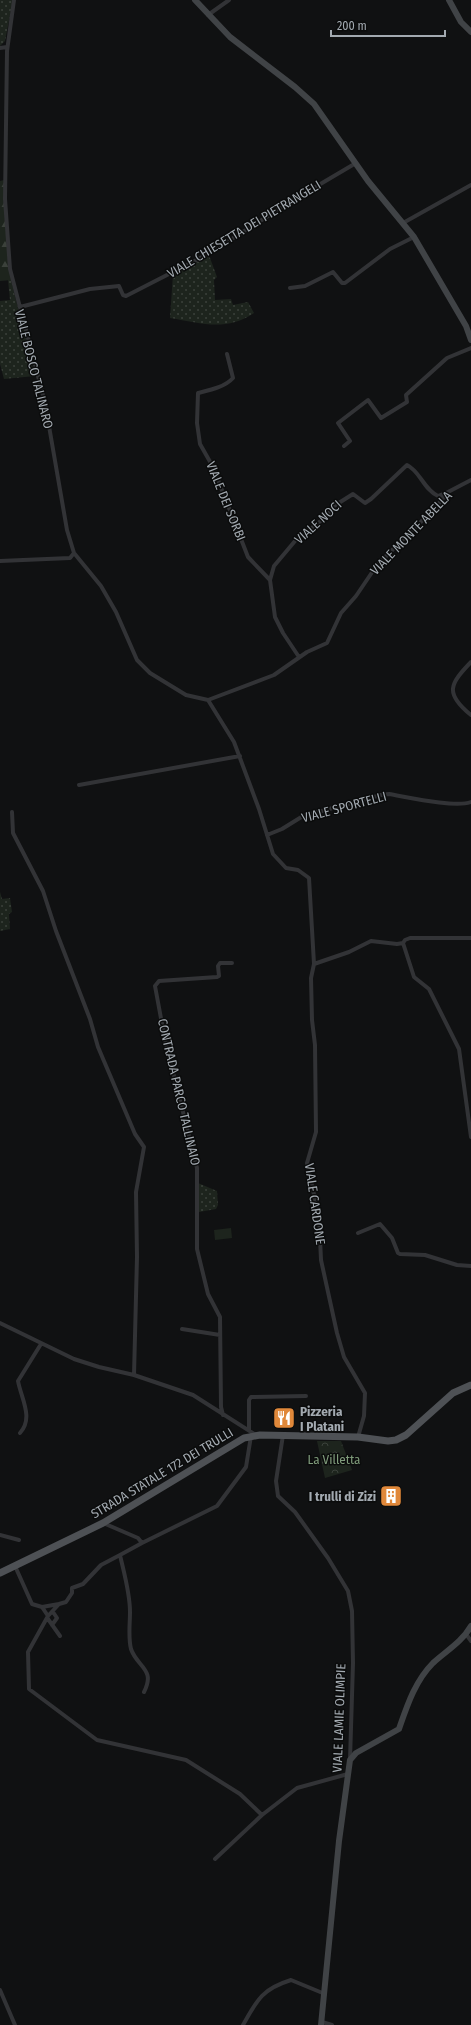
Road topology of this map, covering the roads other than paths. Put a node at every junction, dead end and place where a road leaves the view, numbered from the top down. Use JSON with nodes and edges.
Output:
{"nodes":[{"id":1,"x":14,"y":0,"type":"edge"},
{"id":2,"x":196,"y":0,"type":"edge"},
{"id":3,"x":229,"y":0,"type":"edge"},
{"id":4,"x":449,"y":0,"type":"edge"},
{"id":5,"x":208,"y":15,"type":"junction"},
{"id":6,"x":471,"y":32,"type":"edge"},
{"id":7,"x":7,"y":47,"type":"junction"},
{"id":8,"x":0,"y":48,"type":"edge"},
{"id":9,"x":356,"y":163,"type":"junction"},
{"id":10,"x":471,"y":185,"type":"edge"},
{"id":11,"x":403,"y":223,"type":"junction"},
{"id":12,"x":414,"y":237,"type":"junction"},
{"id":13,"x":290,"y":288,"type":"dead end"},
{"id":14,"x":20,"y":307,"type":"junction"},
{"id":15,"x":471,"y":340,"type":"edge"},
{"id":16,"x":471,"y":348,"type":"edge"},
{"id":17,"x":227,"y":354,"type":"dead end"},
{"id":18,"x":344,"y":446,"type":"dead end"},
{"id":19,"x":471,"y":480,"type":"edge"},
{"id":20,"x":448,"y":492,"type":"junction"},
{"id":21,"x":74,"y":553,"type":"junction"},
{"id":22,"x":0,"y":560,"type":"edge"},
{"id":23,"x":270,"y":580,"type":"junction"},
{"id":24,"x":299,"y":657,"type":"junction"},
{"id":25,"x":471,"y":662,"type":"edge"},
{"id":26,"x":208,"y":700,"type":"junction"},
{"id":27,"x":471,"y":715,"type":"edge"},
{"id":28,"x":240,"y":756,"type":"junction"},
{"id":29,"x":79,"y":785,"type":"dead end"},
{"id":30,"x":471,"y":802,"type":"edge"},
{"id":31,"x":12,"y":812,"type":"dead end"},
{"id":32,"x":267,"y":835,"type":"junction"},
{"id":33,"x":471,"y":938,"type":"edge"},
{"id":34,"x":403,"y":943,"type":"junction"},
{"id":35,"x":232,"y":963,"type":"dead end"},
{"id":36,"x":314,"y":964,"type":"junction"},
{"id":37,"x":471,"y":1137,"type":"edge"},
{"id":38,"x":358,"y":1233,"type":"dead end"},
{"id":39,"x":471,"y":1266,"type":"edge"},
{"id":40,"x":0,"y":1323,"type":"edge"},
{"id":41,"x":182,"y":1329,"type":"dead end"},
{"id":42,"x":220,"y":1335,"type":"junction"},
{"id":43,"x":41,"y":1344,"type":"junction"},
{"id":44,"x":134,"y":1375,"type":"junction"},
{"id":45,"x":471,"y":1385,"type":"edge"},
{"id":46,"x":306,"y":1396,"type":"dead end"},
{"id":47,"x":223,"y":1415,"type":"junction"},
{"id":48,"x":20,"y":1433,"type":"dead end"},
{"id":49,"x":252,"y":1434,"type":"junction"},
{"id":50,"x":283,"y":1435,"type":"junction"},
{"id":51,"x":358,"y":1437,"type":"junction"},
{"id":52,"x":103,"y":1523,"type":"junction"},
{"id":53,"x":0,"y":1535,"type":"edge"},
{"id":54,"x":19,"y":1540,"type":"dead end"},
{"id":55,"x":142,"y":1543,"type":"junction"},
{"id":56,"x":120,"y":1555,"type":"junction"},
{"id":57,"x":15,"y":1566,"type":"junction"},
{"id":58,"x":0,"y":1573,"type":"edge"},
{"id":59,"x":59,"y":1604,"type":"junction"},
{"id":60,"x":42,"y":1607,"type":"junction"},
{"id":61,"x":53,"y":1612,"type":"junction"},
{"id":62,"x":48,"y":1617,"type":"junction"},
{"id":63,"x":52,"y":1625,"type":"junction"},
{"id":64,"x":471,"y":1626,"type":"edge"},
{"id":65,"x":466,"y":1634,"type":"junction"},
{"id":66,"x":60,"y":1636,"type":"dead end"},
{"id":67,"x":471,"y":1640,"type":"edge"},
{"id":68,"x":144,"y":1692,"type":"dead end"},
{"id":69,"x":350,"y":1760,"type":"junction"},
{"id":70,"x":348,"y":1774,"type":"junction"},
{"id":71,"x":262,"y":1815,"type":"junction"},
{"id":72,"x":215,"y":1859,"type":"dead end"},
{"id":73,"x":0,"y":1990,"type":"edge"},
{"id":74,"x":324,"y":1994,"type":"junction"},
{"id":75,"x":321,"y":2024,"type":"edge"},
{"id":76,"x":15,"y":2025,"type":"edge"},
{"id":77,"x":243,"y":2025,"type":"edge"},
{"id":78,"x":332,"y":2025,"type":"edge"}],
"edges":[{"from":1,"to":7,"type":"street","name":"VIALE BOSCO TALINARO"},
{"from":2,"to":5,"type":"street"},
{"from":3,"to":5,"type":"street"},
{"from":4,"to":6,"type":"street"},
{"from":5,"to":9,"type":"street"},
{"from":7,"to":8,"type":"street"},
{"from":7,"to":14,"type":"street","name":"VIALE BOSCO TALINARO"},
{"from":9,"to":11,"type":"street"},
{"from":9,"to":14,"type":"street","name":"VIALE CHIESETTA DEI PIETRANGELI"},
{"from":10,"to":11,"type":"street"},
{"from":11,"to":12,"type":"street"},
{"from":12,"to":13,"type":"street"},
{"from":12,"to":15,"type":"street"},
{"from":14,"to":21,"type":"street","name":"VIALE BOSCO TALINARO"},
{"from":16,"to":18,"type":"street"},
{"from":17,"to":23,"type":"street","name":"VIALE DEI SORBI"},
{"from":19,"to":20,"type":"street","name":"VIALE MONTE ABELLA"},
{"from":20,"to":23,"type":"street","name":"VIALE NOCI"},
{"from":20,"to":24,"type":"street","name":"VIALE MONTE ABELLA"},
{"from":21,"to":22,"type":"street"},
{"from":21,"to":26,"type":"street","name":"VIALE BOSCO TALINARO"},
{"from":23,"to":24,"type":"street"},
{"from":24,"to":26,"type":"street","name":"VIALE MONTE ABELLA"},
{"from":25,"to":27,"type":"street"},
{"from":26,"to":28,"type":"street","name":"VIALE CARDONE"},
{"from":28,"to":29,"type":"street"},
{"from":28,"to":32,"type":"street","name":"VIALE CARDONE"},
{"from":30,"to":32,"type":"street","name":"VIALE SPORTELLI"},
{"from":31,"to":44,"type":"street"},
{"from":32,"to":36,"type":"street","name":"VIALE CARDONE"},
{"from":33,"to":34,"type":"street"},
{"from":34,"to":36,"type":"street"},
{"from":34,"to":37,"type":"street"},
{"from":35,"to":42,"type":"street","name":"CONTRADA PARCO TALLINAIO"},
{"from":36,"to":51,"type":"street","name":"VIALE CARDONE"},
{"from":38,"to":39,"type":"street"},
{"from":40,"to":43,"type":"street"},
{"from":41,"to":42,"type":"street"},
{"from":42,"to":47,"type":"street","name":"CONTRADA PARCO TALLINAIO"},
{"from":43,"to":44,"type":"street"},
{"from":43,"to":48,"type":"street"},
{"from":44,"to":47,"type":"street"},
{"from":45,"to":51,"type":"main road","name":"STRADA STATALE 172 DEI TRULLI"},
{"from":46,"to":49,"type":"street"},
{"from":47,"to":49,"type":"street"},
{"from":49,"to":50,"type":"main road","name":"STRADA STATALE 172 DEI TRULLI"},
{"from":49,"to":52,"type":"main road","name":"STRADA STATALE 172 DEI TRULLI"},
{"from":49,"to":55,"type":"street"},
{"from":50,"to":51,"type":"main road","name":"STRADA STATALE 172 DEI TRULLI"},
{"from":50,"to":69,"type":"street","name":"VIALE LAMIE OLIMPIE"},
{"from":52,"to":55,"type":"street"},
{"from":52,"to":57,"type":"main road","name":"STRADA STATALE 172 DEI TRULLI"},
{"from":53,"to":54,"type":"street"},
{"from":55,"to":56,"type":"street"},
{"from":56,"to":59,"type":"street"},
{"from":56,"to":68,"type":"street"},
{"from":57,"to":58,"type":"main road","name":"STRADA STATALE 172 DEI TRULLI"},
{"from":57,"to":60,"type":"street"},
{"from":59,"to":60,"type":"street"},
{"from":59,"to":61,"type":"street"},
{"from":60,"to":62,"type":"street"},
{"from":61,"to":62,"type":"street"},
{"from":61,"to":63,"type":"street"},
{"from":62,"to":63,"type":"street"},
{"from":62,"to":71,"type":"street"},
{"from":63,"to":66,"type":"street"},
{"from":64,"to":65,"type":"street"},
{"from":65,"to":67,"type":"street"},
{"from":65,"to":69,"type":"street"},
{"from":69,"to":70,"type":"street","name":"VIALE LAMIE OLIMPIE"},
{"from":70,"to":71,"type":"street"},
{"from":70,"to":74,"type":"street","name":"VIALE LAMIE OLIMPIE"},
{"from":71,"to":72,"type":"street"},
{"from":73,"to":76,"type":"street"},
{"from":74,"to":75,"type":"street","name":"VIALE LAMIE OLIMPIE"},
{"from":74,"to":77,"type":"street"},
{"from":75,"to":78,"type":"street"}]}
